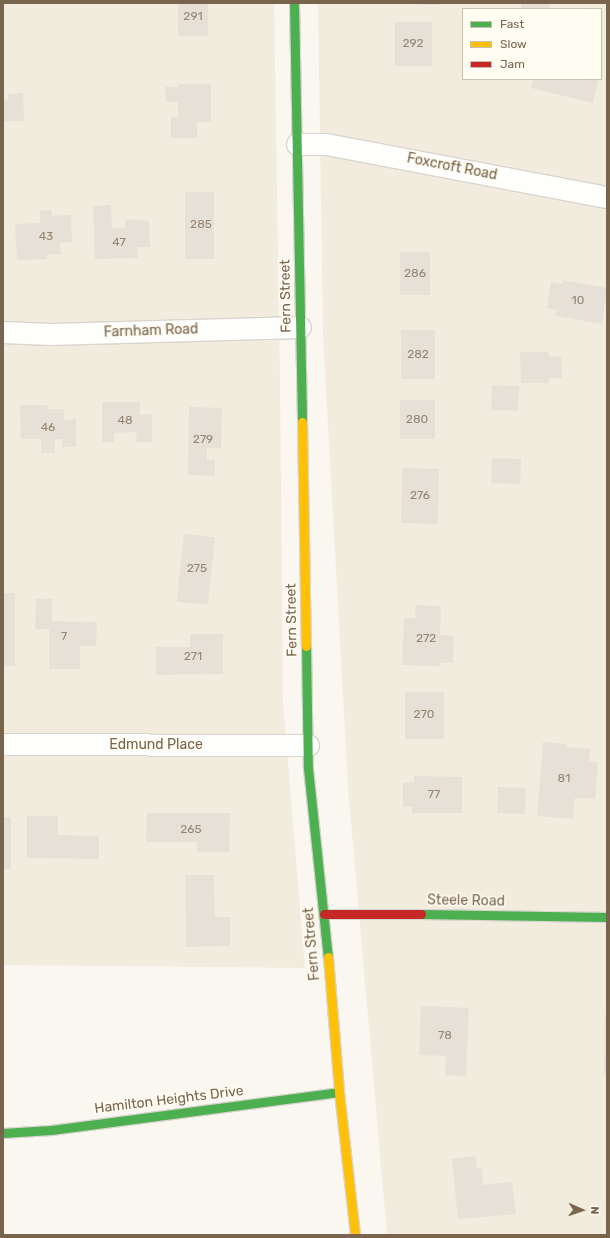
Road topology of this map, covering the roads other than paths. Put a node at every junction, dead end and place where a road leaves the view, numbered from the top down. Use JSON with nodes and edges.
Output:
{"nodes":[{"id":1,"x":294,"y":3,"type":"edge"},
{"id":2,"x":297,"y":144,"type":"junction"},
{"id":3,"x":607,"y":197,"type":"edge"},
{"id":4,"x":300,"y":327,"type":"junction"},
{"id":5,"x":3,"y":332,"type":"edge"},
{"id":6,"x":3,"y":744,"type":"edge"},
{"id":7,"x":308,"y":745,"type":"junction"},
{"id":8,"x":324,"y":914,"type":"junction"},
{"id":9,"x":607,"y":917,"type":"edge"},
{"id":10,"x":339,"y":1092,"type":"junction"},
{"id":11,"x":3,"y":1133,"type":"edge"},
{"id":12,"x":355,"y":1235,"type":"edge"}],
"edges":[{"from":1,"to":2,"type":"street","name":"Fern Street"},
{"from":2,"to":3,"type":"street","name":"Foxcroft Road"},
{"from":2,"to":4,"type":"street","name":"Fern Street"},
{"from":4,"to":5,"type":"street","name":"Farnham Road"},
{"from":4,"to":7,"type":"street","name":"Fern Street"},
{"from":6,"to":7,"type":"street","name":"Edmund Place"},
{"from":7,"to":8,"type":"street","name":"Fern Street"},
{"from":8,"to":9,"type":"street","name":"Steele Road"},
{"from":8,"to":10,"type":"street","name":"Fern Street"},
{"from":10,"to":11,"type":"street","name":"Hamilton Heights Drive"},
{"from":10,"to":12,"type":"street","name":"Fern Street"}]}
